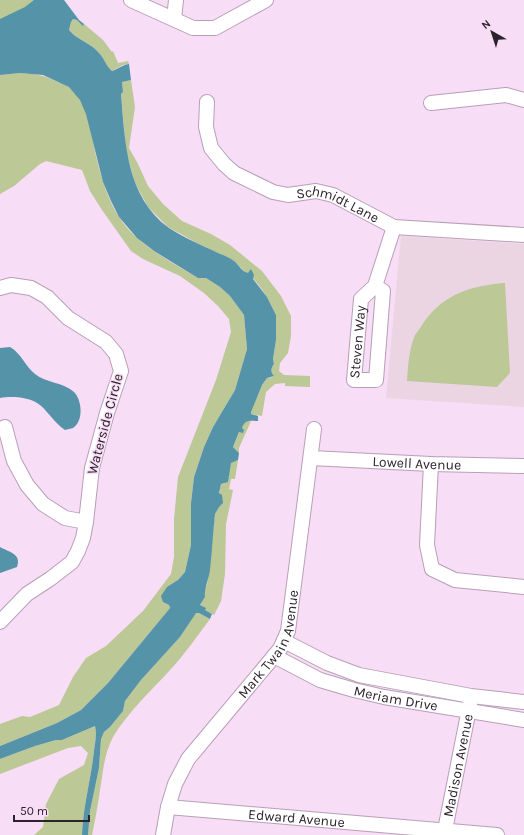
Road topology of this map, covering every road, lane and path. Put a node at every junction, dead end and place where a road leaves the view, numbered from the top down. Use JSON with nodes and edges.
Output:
{"nodes":[{"id":1,"x":131,"y":0,"type":"edge"},
{"id":2,"x":176,"y":0,"type":"edge"},
{"id":3,"x":266,"y":0,"type":"edge"},
{"id":4,"x":174,"y":19,"type":"junction"},
{"id":5,"x":524,"y":100,"type":"edge"},
{"id":6,"x":207,"y":102,"type":"dead end"},
{"id":7,"x":431,"y":103,"type":"dead end"},
{"id":8,"x":394,"y":227,"type":"junction"},
{"id":9,"x":524,"y":235,"type":"edge"},
{"id":10,"x":375,"y":286,"type":"junction"},
{"id":11,"x":0,"y":288,"type":"edge"},
{"id":12,"x":5,"y":427,"type":"dead end"},
{"id":13,"x":314,"y":429,"type":"dead end"},
{"id":14,"x":311,"y":458,"type":"junction"},
{"id":15,"x":431,"y":464,"type":"junction"},
{"id":16,"x":524,"y":466,"type":"edge"},
{"id":17,"x":86,"y":522,"type":"junction"},
{"id":18,"x":524,"y":587,"type":"edge"},
{"id":19,"x":0,"y":622,"type":"edge"},
{"id":20,"x":284,"y":640,"type":"junction"},
{"id":21,"x":274,"y":656,"type":"junction"},
{"id":22,"x":471,"y":696,"type":"junction"},
{"id":23,"x":524,"y":702,"type":"edge"},
{"id":24,"x":468,"y":712,"type":"junction"},
{"id":25,"x":524,"y":720,"type":"edge"},
{"id":26,"x":168,"y":807,"type":"junction"},
{"id":27,"x":445,"y":833,"type":"edge"},
{"id":28,"x":163,"y":835,"type":"edge"},
{"id":29,"x":497,"y":835,"type":"edge"}],
"edges":[{"from":1,"to":4,"type":"street"},
{"from":2,"to":4,"type":"street"},
{"from":3,"to":4,"type":"street"},
{"from":5,"to":7,"type":"street"},
{"from":6,"to":8,"type":"street","name":"Schmidt Lane"},
{"from":8,"to":9,"type":"street","name":"Schmidt Lane"},
{"from":8,"to":10,"type":"street","name":"Steven Way"},
{"from":10,"to":10,"type":"street","name":"Steven Way"},
{"from":11,"to":17,"type":"street","name":"Waterside Circle"},
{"from":12,"to":17,"type":"street"},
{"from":13,"to":14,"type":"street","name":"Mark Twain Avenue"},
{"from":14,"to":15,"type":"street","name":"Lowell Avenue"},
{"from":14,"to":20,"type":"street","name":"Mark Twain Avenue"},
{"from":15,"to":16,"type":"street","name":"Lowell Avenue"},
{"from":15,"to":18,"type":"street"},
{"from":17,"to":19,"type":"street","name":"Waterside Circle"},
{"from":20,"to":21,"type":"street","name":"Mark Twain Avenue"},
{"from":20,"to":22,"type":"street","name":"Meriam Drive"},
{"from":21,"to":24,"type":"street","name":"Meriam Drive"},
{"from":21,"to":26,"type":"street","name":"Mark Twain Avenue"},
{"from":22,"to":23,"type":"street","name":"Meriam Drive"},
{"from":22,"to":24,"type":"street","name":"Madison Avenue"},
{"from":24,"to":25,"type":"street","name":"Meriam Drive"},
{"from":24,"to":27,"type":"street","name":"Madison Avenue"},
{"from":26,"to":27,"type":"street","name":"Edward Avenue"},
{"from":26,"to":28,"type":"street","name":"Mark Twain Avenue"},
{"from":27,"to":29,"type":"street","name":"Edward Avenue"}]}
